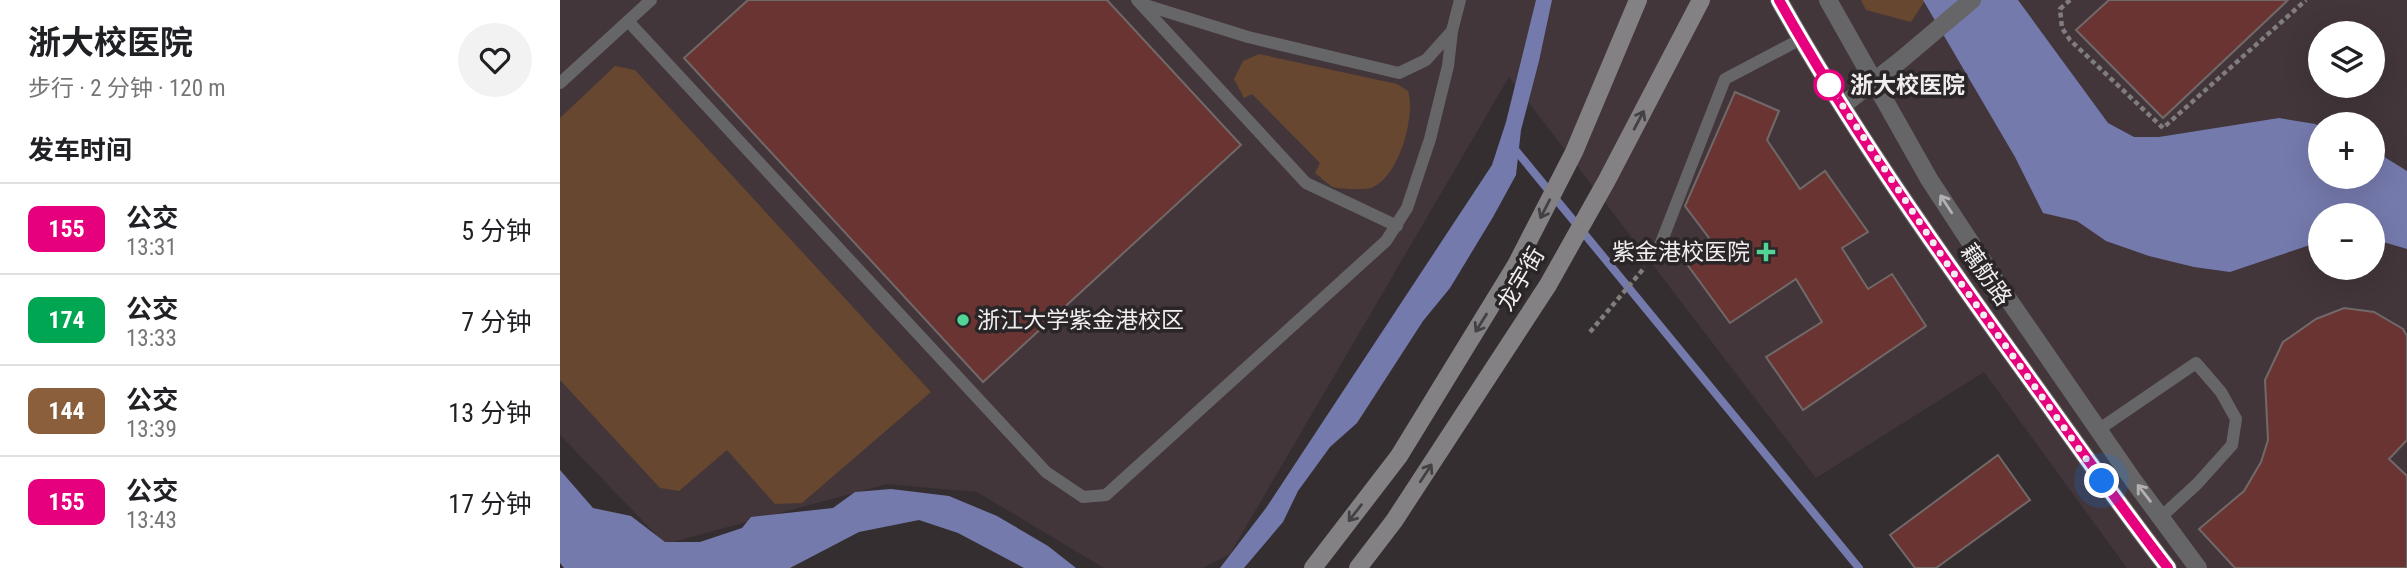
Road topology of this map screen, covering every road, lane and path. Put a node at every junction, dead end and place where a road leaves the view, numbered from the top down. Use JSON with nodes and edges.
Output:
{"nodes":[{"id":1,"x":651,"y":0,"type":"edge"},
{"id":2,"x":1460,"y":0,"type":"edge"},
{"id":3,"x":1638,"y":0,"type":"edge"},
{"id":4,"x":1701,"y":0,"type":"edge"},
{"id":5,"x":1779,"y":0,"type":"edge"},
{"id":6,"x":1828,"y":0,"type":"edge"},
{"id":7,"x":1972,"y":0,"type":"edge"},
{"id":8,"x":2070,"y":0,"type":"edge"},
{"id":9,"x":2306,"y":0,"type":"edge"},
{"id":10,"x":1138,"y":2,"type":"edge"},
{"id":11,"x":628,"y":21,"type":"junction"},
{"id":12,"x":1452,"y":31,"type":"junction"},
{"id":13,"x":1801,"y":39,"type":"junction"},
{"id":14,"x":1874,"y":82,"type":"junction"},
{"id":15,"x":560,"y":83,"type":"edge"},
{"id":16,"x":1842,"y":106,"type":"junction"},
{"id":17,"x":1397,"y":226,"type":"junction"},
{"id":18,"x":1657,"y":253,"type":"joint"},
{"id":19,"x":1590,"y":332,"type":"dead end"},
{"id":20,"x":2098,"y":430,"type":"junction"},
{"id":21,"x":2162,"y":516,"type":"junction"},
{"id":22,"x":2197,"y":565,"type":"edge"},
{"id":23,"x":1313,"y":568,"type":"edge"},
{"id":24,"x":1358,"y":568,"type":"edge"},
{"id":25,"x":2168,"y":568,"type":"edge"}],
"edges":[{"from":1,"to":11,"type":"lane"},
{"from":2,"to":12,"type":"lane"},
{"from":3,"to":23,"type":"street","name":"龙宇街","one_way":true},
{"from":24,"to":4,"type":"street","name":"龙宇街","one_way":true},
{"from":5,"to":13,"type":"street","name":"藕舫路"},
{"from":6,"to":14,"type":"street","name":"藕舫路"},
{"from":7,"to":14,"type":"street"},
{"from":8,"to":9,"type":"path"},
{"from":10,"to":12,"type":"lane"},
{"from":10,"to":17,"type":"lane"},
{"from":11,"to":15,"type":"lane"},
{"from":11,"to":17,"type":"lane"},
{"from":12,"to":17,"type":"lane"},
{"from":13,"to":16,"type":"street","name":"藕舫路"},
{"from":13,"to":18,"type":"lane"},
{"from":14,"to":16,"type":"street"},
{"from":20,"to":14,"type":"street","name":"藕舫路","one_way":true},
{"from":16,"to":25,"type":"street","name":"藕舫路"},
{"from":18,"to":19,"type":"path"},
{"from":21,"to":20,"type":"street","name":"藕舫路","one_way":true},
{"from":20,"to":21,"type":"lane"},
{"from":21,"to":22,"type":"street","name":"藕舫路"}]}
